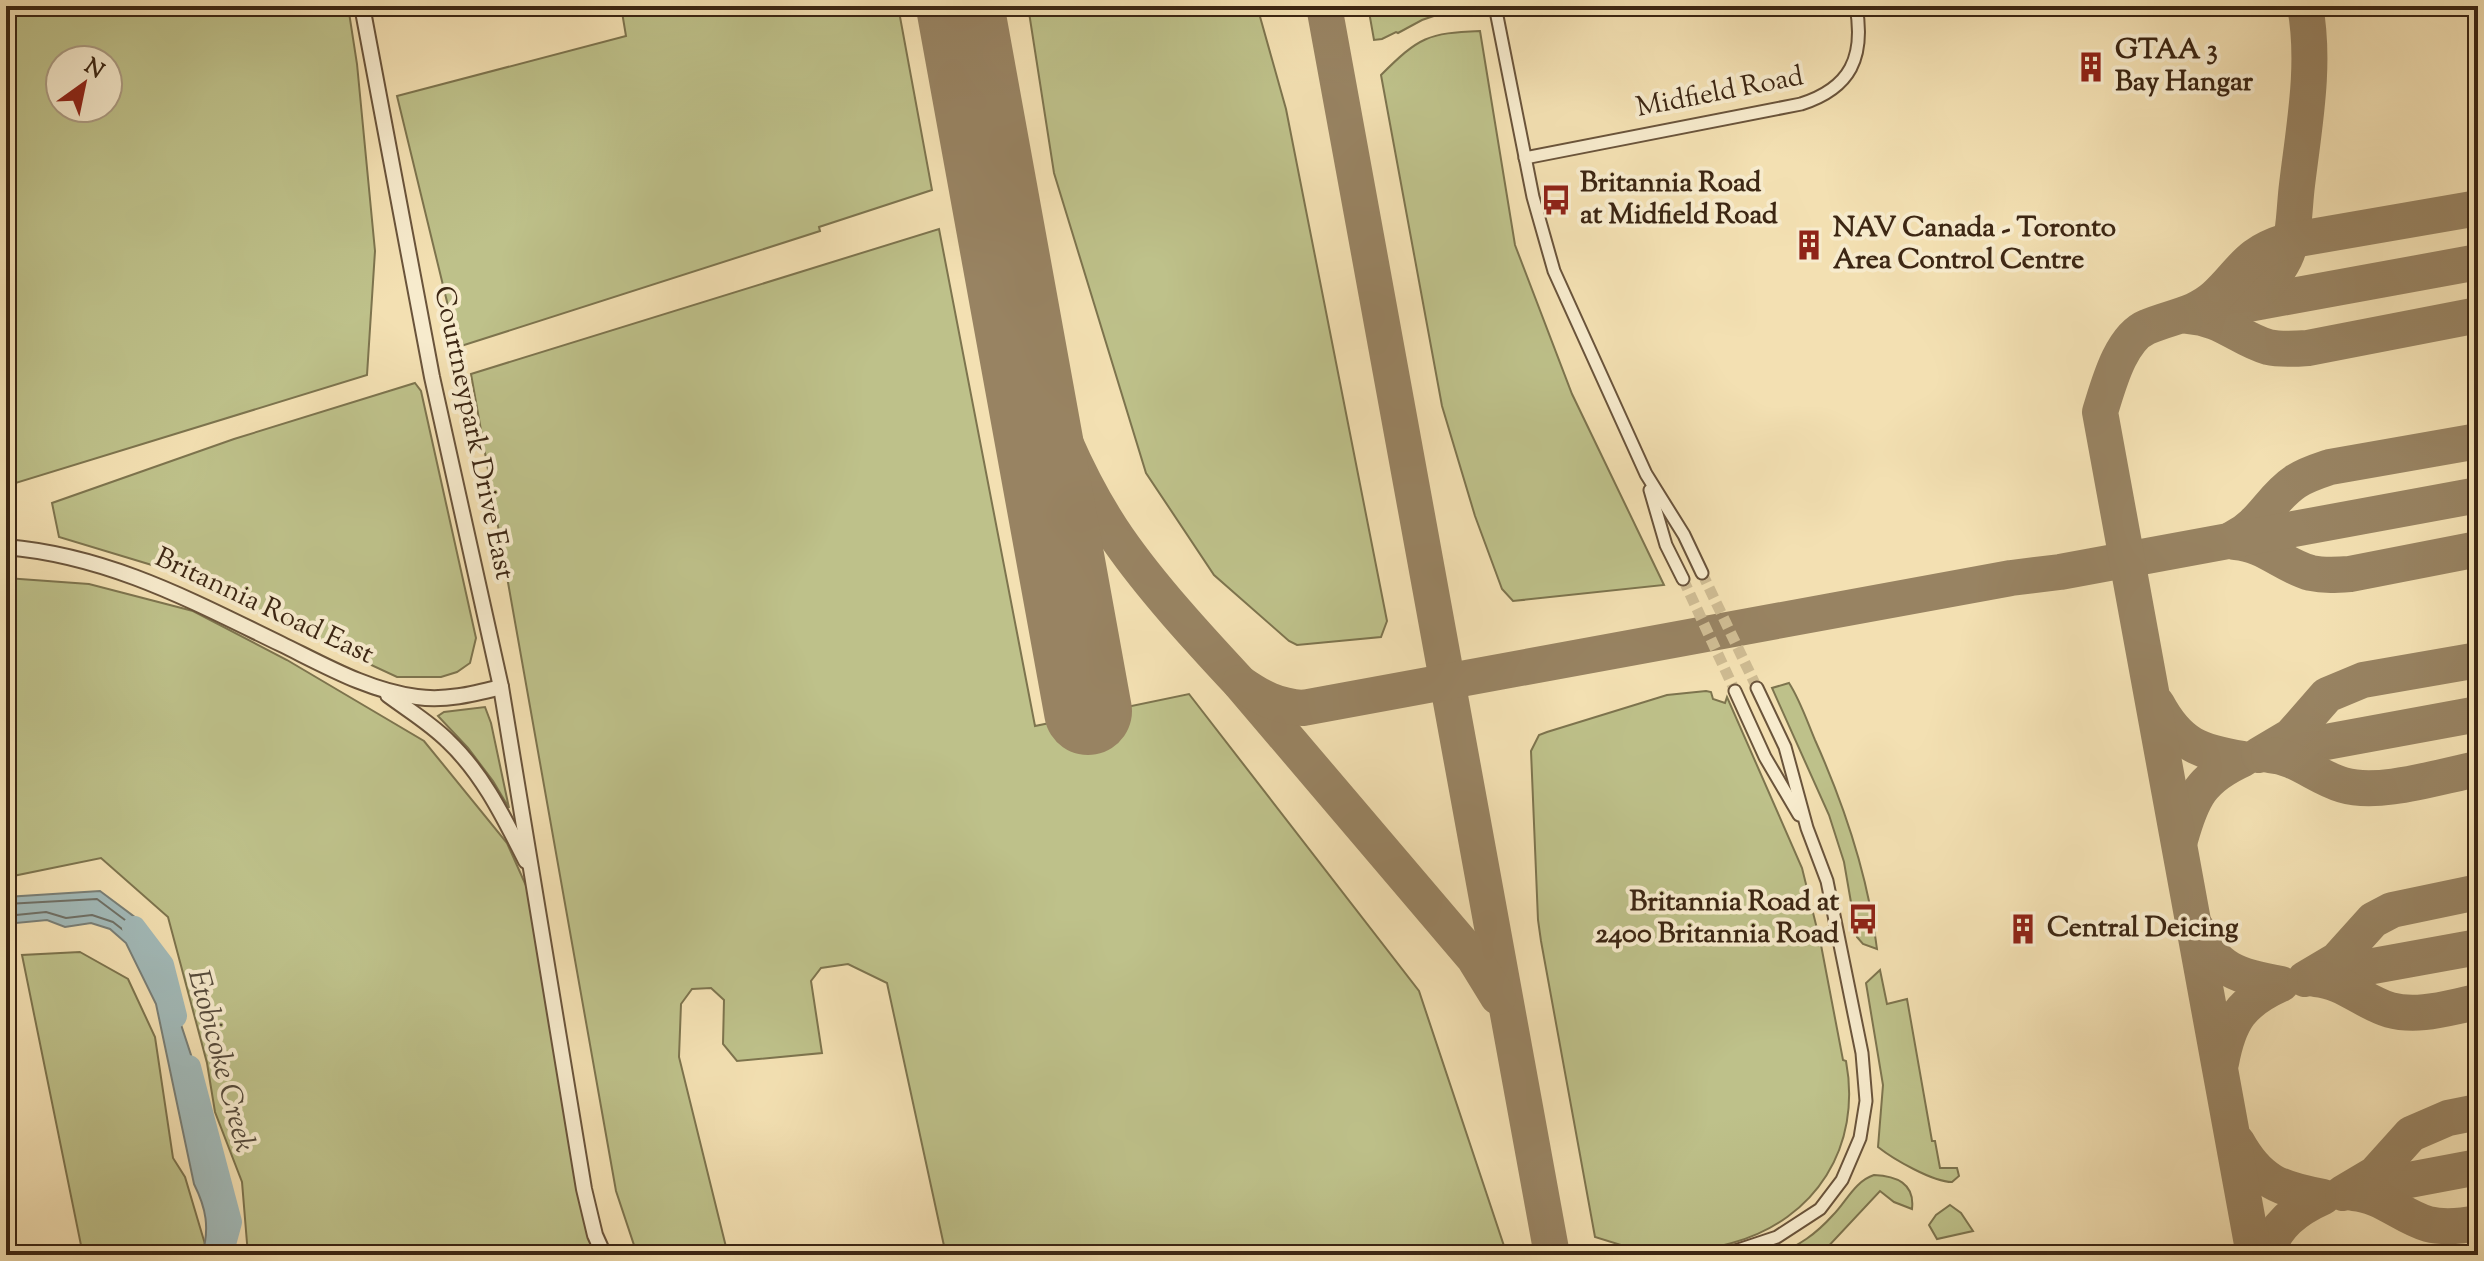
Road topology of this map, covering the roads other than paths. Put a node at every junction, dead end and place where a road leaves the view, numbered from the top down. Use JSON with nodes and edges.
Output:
{"nodes":[{"id":1,"x":362,"y":6,"type":"edge"},
{"id":2,"x":1495,"y":6,"type":"edge"},
{"id":3,"x":1856,"y":6,"type":"edge"},
{"id":4,"x":1525,"y":158,"type":"junction"},
{"id":5,"x":1646,"y":474,"type":"junction"},
{"id":6,"x":6,"y":547,"type":"edge"},
{"id":7,"x":1702,"y":573,"type":"tunnel mouth"},
{"id":8,"x":1683,"y":579,"type":"tunnel mouth"},
{"id":9,"x":501,"y":687,"type":"junction"},
{"id":10,"x":1757,"y":688,"type":"tunnel mouth"},
{"id":11,"x":382,"y":690,"type":"junction"},
{"id":12,"x":1735,"y":691,"type":"tunnel mouth"},
{"id":13,"x":1807,"y":828,"type":"junction"},
{"id":14,"x":532,"y":872,"type":"junction"},
{"id":15,"x":604,"y":1255,"type":"edge"},
{"id":16,"x":1723,"y":1255,"type":"edge"}],
"edges":[{"from":1,"to":9,"type":"street","name":"Courtneypark Drive East"},
{"from":2,"to":4,"type":"street"},
{"from":3,"to":4,"type":"street","name":"Midfield Road"},
{"from":4,"to":5,"type":"street"},
{"from":5,"to":7,"type":"street"},
{"from":5,"to":8,"type":"street"},
{"from":6,"to":11,"type":"street","name":"Britannia Road East"},
{"from":9,"to":11,"type":"street","name":"Britannia Road East"},
{"from":9,"to":14,"type":"street","name":"Courtneypark Drive East"},
{"from":10,"to":13,"type":"street"},
{"from":11,"to":14,"type":"street"},
{"from":12,"to":13,"type":"street"},
{"from":13,"to":16,"type":"street"},
{"from":14,"to":15,"type":"street"}]}
